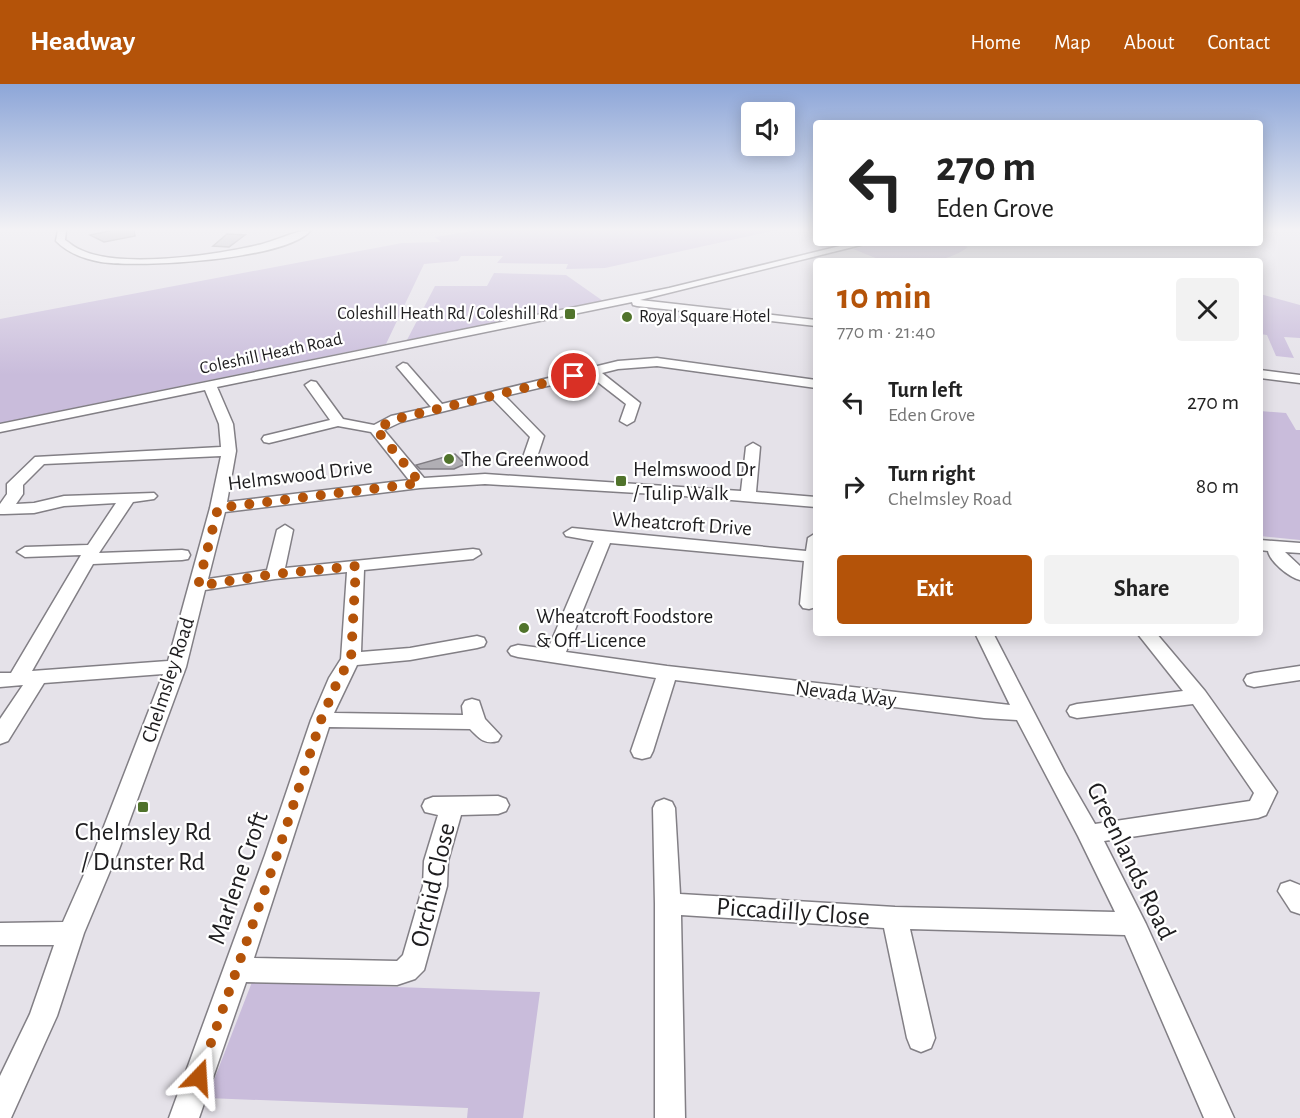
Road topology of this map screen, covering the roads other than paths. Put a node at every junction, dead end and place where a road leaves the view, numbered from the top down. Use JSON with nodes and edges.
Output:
{"nodes":[{"id":1,"x":724,"y":278,"type":"edge"},
{"id":2,"x":617,"y":301,"type":"junction"},
{"id":3,"x":813,"y":323,"type":"edge"},
{"id":4,"x":403,"y":367,"type":"dead end"},
{"id":5,"x":593,"y":372,"type":"junction"},
{"id":6,"x":1263,"y":374,"type":"edge"},
{"id":7,"x":1300,"y":379,"type":"edge"},
{"id":8,"x":813,"y":384,"type":"edge"},
{"id":9,"x":209,"y":385,"type":"junction"},
{"id":10,"x":311,"y":385,"type":"dead end"},
{"id":11,"x":495,"y":394,"type":"junction"},
{"id":12,"x":439,"y":408,"type":"junction"},
{"id":13,"x":627,"y":421,"type":"dead end"},
{"id":14,"x":338,"y":422,"type":"junction"},
{"id":15,"x":0,"y":428,"type":"edge"},
{"id":16,"x":376,"y":429,"type":"junction"},
{"id":17,"x":269,"y":439,"type":"dead end"},
{"id":18,"x":753,"y":447,"type":"dead end"},
{"id":19,"x":229,"y":450,"type":"junction"},
{"id":20,"x":529,"y":460,"type":"dead end"},
{"id":21,"x":420,"y":483,"type":"junction"},
{"id":22,"x":149,"y":496,"type":"dead end"},
{"id":23,"x":748,"y":496,"type":"junction"},
{"id":24,"x":128,"y":497,"type":"junction"},
{"id":25,"x":813,"y":502,"type":"edge"},
{"id":26,"x":218,"y":508,"type":"junction"},
{"id":27,"x":2,"y":509,"type":"edge"},
{"id":28,"x":285,"y":530,"type":"dead end"},
{"id":29,"x":572,"y":533,"type":"dead end"},
{"id":30,"x":604,"y":537,"type":"junction"},
{"id":31,"x":1268,"y":546,"type":"edge"},
{"id":32,"x":1300,"y":549,"type":"edge"},
{"id":33,"x":25,"y":552,"type":"dead end"},
{"id":34,"x":91,"y":554,"type":"junction"},
{"id":35,"x":473,"y":554,"type":"dead end"},
{"id":36,"x":182,"y":555,"type":"dead end"},
{"id":37,"x":813,"y":557,"type":"joint"},
{"id":38,"x":356,"y":566,"type":"junction"},
{"id":39,"x":275,"y":574,"type":"junction"},
{"id":40,"x":1300,"y":575,"type":"edge"},
{"id":41,"x":198,"y":586,"type":"junction"},
{"id":42,"x":809,"y":604,"type":"dead end"},
{"id":43,"x":986,"y":636,"type":"edge"},
{"id":44,"x":1148,"y":636,"type":"edge"},
{"id":45,"x":477,"y":642,"type":"dead end"},
{"id":46,"x":518,"y":651,"type":"dead end"},
{"id":47,"x":554,"y":657,"type":"junction"},
{"id":48,"x":351,"y":659,"type":"junction"},
{"id":49,"x":176,"y":667,"type":"junction"},
{"id":50,"x":667,"y":673,"type":"junction"},
{"id":51,"x":1300,"y":673,"type":"edge"},
{"id":52,"x":19,"y":678,"type":"edge"},
{"id":53,"x":1254,"y":680,"type":"dead end"},
{"id":54,"x":1198,"y":696,"type":"junction"},
{"id":55,"x":1077,"y":711,"type":"dead end"},
{"id":56,"x":1025,"y":713,"type":"junction"},
{"id":57,"x":321,"y":720,"type":"junction"},
{"id":58,"x":479,"y":721,"type":"dead end"},
{"id":59,"x":0,"y":736,"type":"edge"},
{"id":60,"x":642,"y":751,"type":"dead end"},
{"id":61,"x":498,"y":805,"type":"dead end"},
{"id":62,"x":664,"y":808,"type":"dead end"},
{"id":63,"x":1089,"y":834,"type":"junction"},
{"id":64,"x":668,"y":904,"type":"junction"},
{"id":65,"x":895,"y":918,"type":"junction"},
{"id":66,"x":1133,"y":924,"type":"junction"},
{"id":67,"x":71,"y":933,"type":"junction"},
{"id":68,"x":0,"y":934,"type":"edge"},
{"id":69,"x":237,"y":970,"type":"junction"},
{"id":70,"x":921,"y":1038,"type":"dead end"},
{"id":71,"x":0,"y":1109,"type":"edge"},
{"id":72,"x":184,"y":1118,"type":"edge"},
{"id":73,"x":670,"y":1118,"type":"edge"},
{"id":74,"x":1219,"y":1118,"type":"edge"}],
"edges":[{"from":1,"to":2,"type":"street","name":"Coleshill Heath Road"},
{"from":2,"to":3,"type":"street"},
{"from":2,"to":9,"type":"street","name":"Coleshill Heath Road"},
{"from":4,"to":12,"type":"street"},
{"from":5,"to":8,"type":"street"},
{"from":5,"to":11,"type":"street"},
{"from":5,"to":13,"type":"street"},
{"from":6,"to":7,"type":"street"},
{"from":9,"to":15,"type":"street","name":"Coleshill Heath Road"},
{"from":9,"to":19,"type":"street","name":"Chelmsley Road"},
{"from":10,"to":14,"type":"street"},
{"from":11,"to":12,"type":"street"},
{"from":11,"to":20,"type":"street"},
{"from":12,"to":16,"type":"street"},
{"from":14,"to":16,"type":"street"},
{"from":14,"to":17,"type":"street"},
{"from":16,"to":21,"type":"street"},
{"from":18,"to":23,"type":"street"},
{"from":19,"to":26,"type":"street","name":"Chelmsley Road"},
{"from":19,"to":27,"type":"street"},
{"from":21,"to":23,"type":"street","name":"Helmswood Drive"},
{"from":21,"to":26,"type":"street","name":"Helmswood Drive"},
{"from":22,"to":24,"type":"street"},
{"from":23,"to":25,"type":"street","name":"Helmswood Drive"},
{"from":24,"to":27,"type":"street"},
{"from":24,"to":34,"type":"street"},
{"from":26,"to":41,"type":"street","name":"Chelmsley Road"},
{"from":28,"to":39,"type":"street"},
{"from":29,"to":30,"type":"street"},
{"from":30,"to":37,"type":"street","name":"Wheatcroft Drive"},
{"from":30,"to":47,"type":"street","name":"Wheatcroft Drive"},
{"from":31,"to":32,"type":"street"},
{"from":31,"to":40,"type":"street"},
{"from":33,"to":34,"type":"street"},
{"from":34,"to":36,"type":"street"},
{"from":34,"to":52,"type":"street"},
{"from":35,"to":38,"type":"street"},
{"from":37,"to":42,"type":"street"},
{"from":38,"to":39,"type":"street"},
{"from":38,"to":48,"type":"street","name":"Marlene Croft"},
{"from":39,"to":41,"type":"street"},
{"from":41,"to":49,"type":"street","name":"Chelmsley Road"},
{"from":43,"to":56,"type":"street","name":"Greenlands Road"},
{"from":44,"to":54,"type":"street"},
{"from":45,"to":48,"type":"street"},
{"from":46,"to":47,"type":"street","name":"Nevada Way"},
{"from":47,"to":50,"type":"street","name":"Nevada Way"},
{"from":48,"to":57,"type":"street","name":"Marlene Croft"},
{"from":49,"to":52,"type":"street"},
{"from":49,"to":67,"type":"street","name":"Chelmsley Road"},
{"from":50,"to":56,"type":"street","name":"Nevada Way"},
{"from":50,"to":60,"type":"street"},
{"from":51,"to":53,"type":"street"},
{"from":52,"to":59,"type":"street"},
{"from":54,"to":55,"type":"street"},
{"from":54,"to":63,"type":"street"},
{"from":56,"to":63,"type":"street","name":"Greenlands Road"},
{"from":57,"to":58,"type":"street"},
{"from":57,"to":69,"type":"street","name":"Marlene Croft"},
{"from":61,"to":69,"type":"street","name":"Orchid Close"},
{"from":62,"to":64,"type":"street"},
{"from":63,"to":66,"type":"street","name":"Greenlands Road"},
{"from":64,"to":65,"type":"street","name":"Piccadilly Close"},
{"from":64,"to":73,"type":"street"},
{"from":65,"to":66,"type":"street","name":"Piccadilly Close"},
{"from":65,"to":70,"type":"street"},
{"from":66,"to":74,"type":"street","name":"Greenlands Road"},
{"from":67,"to":68,"type":"street"},
{"from":67,"to":71,"type":"street","name":"Chelmsley Road"},
{"from":69,"to":72,"type":"street","name":"Marlene Croft"}]}
